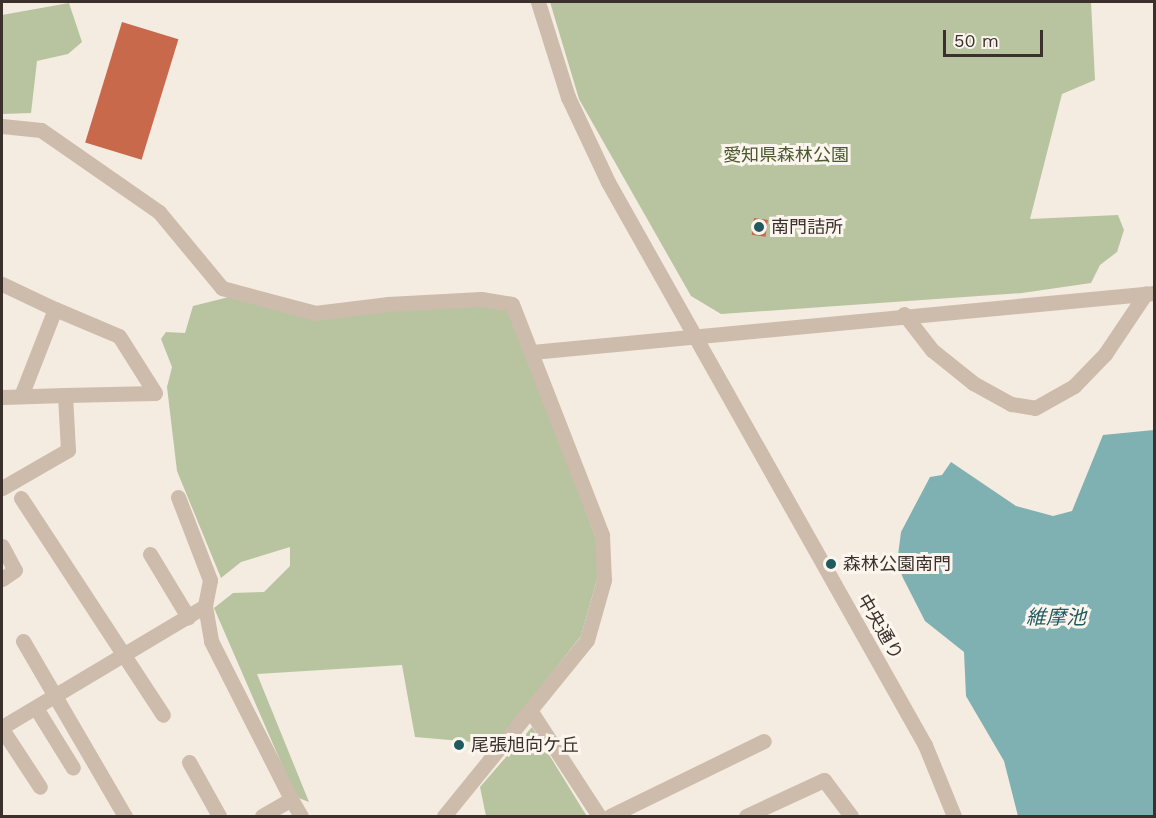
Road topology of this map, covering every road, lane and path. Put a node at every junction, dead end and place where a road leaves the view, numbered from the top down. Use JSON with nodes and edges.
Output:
{"nodes":[{"id":1,"x":538,"y":2,"type":"edge"},
{"id":2,"x":2,"y":126,"type":"edge"},
{"id":3,"x":2,"y":284,"type":"edge"},
{"id":4,"x":1150,"y":293,"type":"edge"},
{"id":5,"x":56,"y":309,"type":"junction"},
{"id":6,"x":904,"y":314,"type":"junction"},
{"id":7,"x":692,"y":336,"type":"junction"},
{"id":8,"x":532,"y":352,"type":"junction"},
{"id":9,"x":65,"y":395,"type":"junction"},
{"id":10,"x":21,"y":396,"type":"junction"},
{"id":11,"x":2,"y":397,"type":"edge"},
{"id":12,"x":2,"y":488,"type":"edge"},
{"id":13,"x":178,"y":497,"type":"dead end"},
{"id":14,"x":21,"y":498,"type":"dead end"},
{"id":15,"x":2,"y":546,"type":"edge"},
{"id":16,"x":150,"y":554,"type":"dead end"},
{"id":17,"x":2,"y":579,"type":"edge"},
{"id":18,"x":205,"y":606,"type":"junction"},
{"id":19,"x":188,"y":617,"type":"junction"},
{"id":20,"x":22,"y":641,"type":"dead end"},
{"id":21,"x":122,"y":656,"type":"junction"},
{"id":22,"x":56,"y":696,"type":"junction"},
{"id":23,"x":36,"y":708,"type":"junction"},
{"id":24,"x":532,"y":713,"type":"junction"},
{"id":25,"x":163,"y":715,"type":"dead end"},
{"id":26,"x":2,"y":728,"type":"edge"},
{"id":27,"x":764,"y":741,"type":"dead end"},
{"id":28,"x":189,"y":762,"type":"dead end"},
{"id":29,"x":73,"y":768,"type":"dead end"},
{"id":30,"x":40,"y":787,"type":"dead end"},
{"id":31,"x":291,"y":799,"type":"junction"},
{"id":32,"x":124,"y":816,"type":"edge"},
{"id":33,"x":219,"y":816,"type":"edge"},
{"id":34,"x":262,"y":816,"type":"edge"},
{"id":35,"x":302,"y":816,"type":"edge"},
{"id":36,"x":444,"y":816,"type":"edge"},
{"id":37,"x":599,"y":816,"type":"edge"},
{"id":38,"x":610,"y":816,"type":"edge"},
{"id":39,"x":746,"y":816,"type":"edge"},
{"id":40,"x":851,"y":816,"type":"edge"},
{"id":41,"x":954,"y":816,"type":"edge"}],
"edges":[{"from":1,"to":7,"type":"street","name":"中央通り"},
{"from":2,"to":8,"type":"street"},
{"from":3,"to":5,"type":"street"},
{"from":4,"to":6,"type":"street"},
{"from":4,"to":6,"type":"street"},
{"from":5,"to":9,"type":"street"},
{"from":5,"to":10,"type":"street"},
{"from":6,"to":7,"type":"street"},
{"from":7,"to":8,"type":"street"},
{"from":7,"to":41,"type":"street","name":"中央通り"},
{"from":8,"to":24,"type":"street"},
{"from":9,"to":10,"type":"street"},
{"from":9,"to":12,"type":"street"},
{"from":10,"to":11,"type":"street"},
{"from":13,"to":18,"type":"street"},
{"from":14,"to":21,"type":"street"},
{"from":15,"to":17,"type":"street"},
{"from":16,"to":19,"type":"street"},
{"from":18,"to":19,"type":"street"},
{"from":18,"to":31,"type":"street"},
{"from":19,"to":21,"type":"street"},
{"from":20,"to":22,"type":"street"},
{"from":21,"to":22,"type":"street"},
{"from":21,"to":25,"type":"street"},
{"from":22,"to":23,"type":"street"},
{"from":22,"to":32,"type":"street"},
{"from":23,"to":26,"type":"street"},
{"from":23,"to":29,"type":"street"},
{"from":24,"to":36,"type":"street"},
{"from":24,"to":37,"type":"street"},
{"from":26,"to":30,"type":"street"},
{"from":27,"to":38,"type":"street"},
{"from":28,"to":33,"type":"street"},
{"from":31,"to":34,"type":"street"},
{"from":31,"to":35,"type":"street"},
{"from":39,"to":40,"type":"street"}]}
